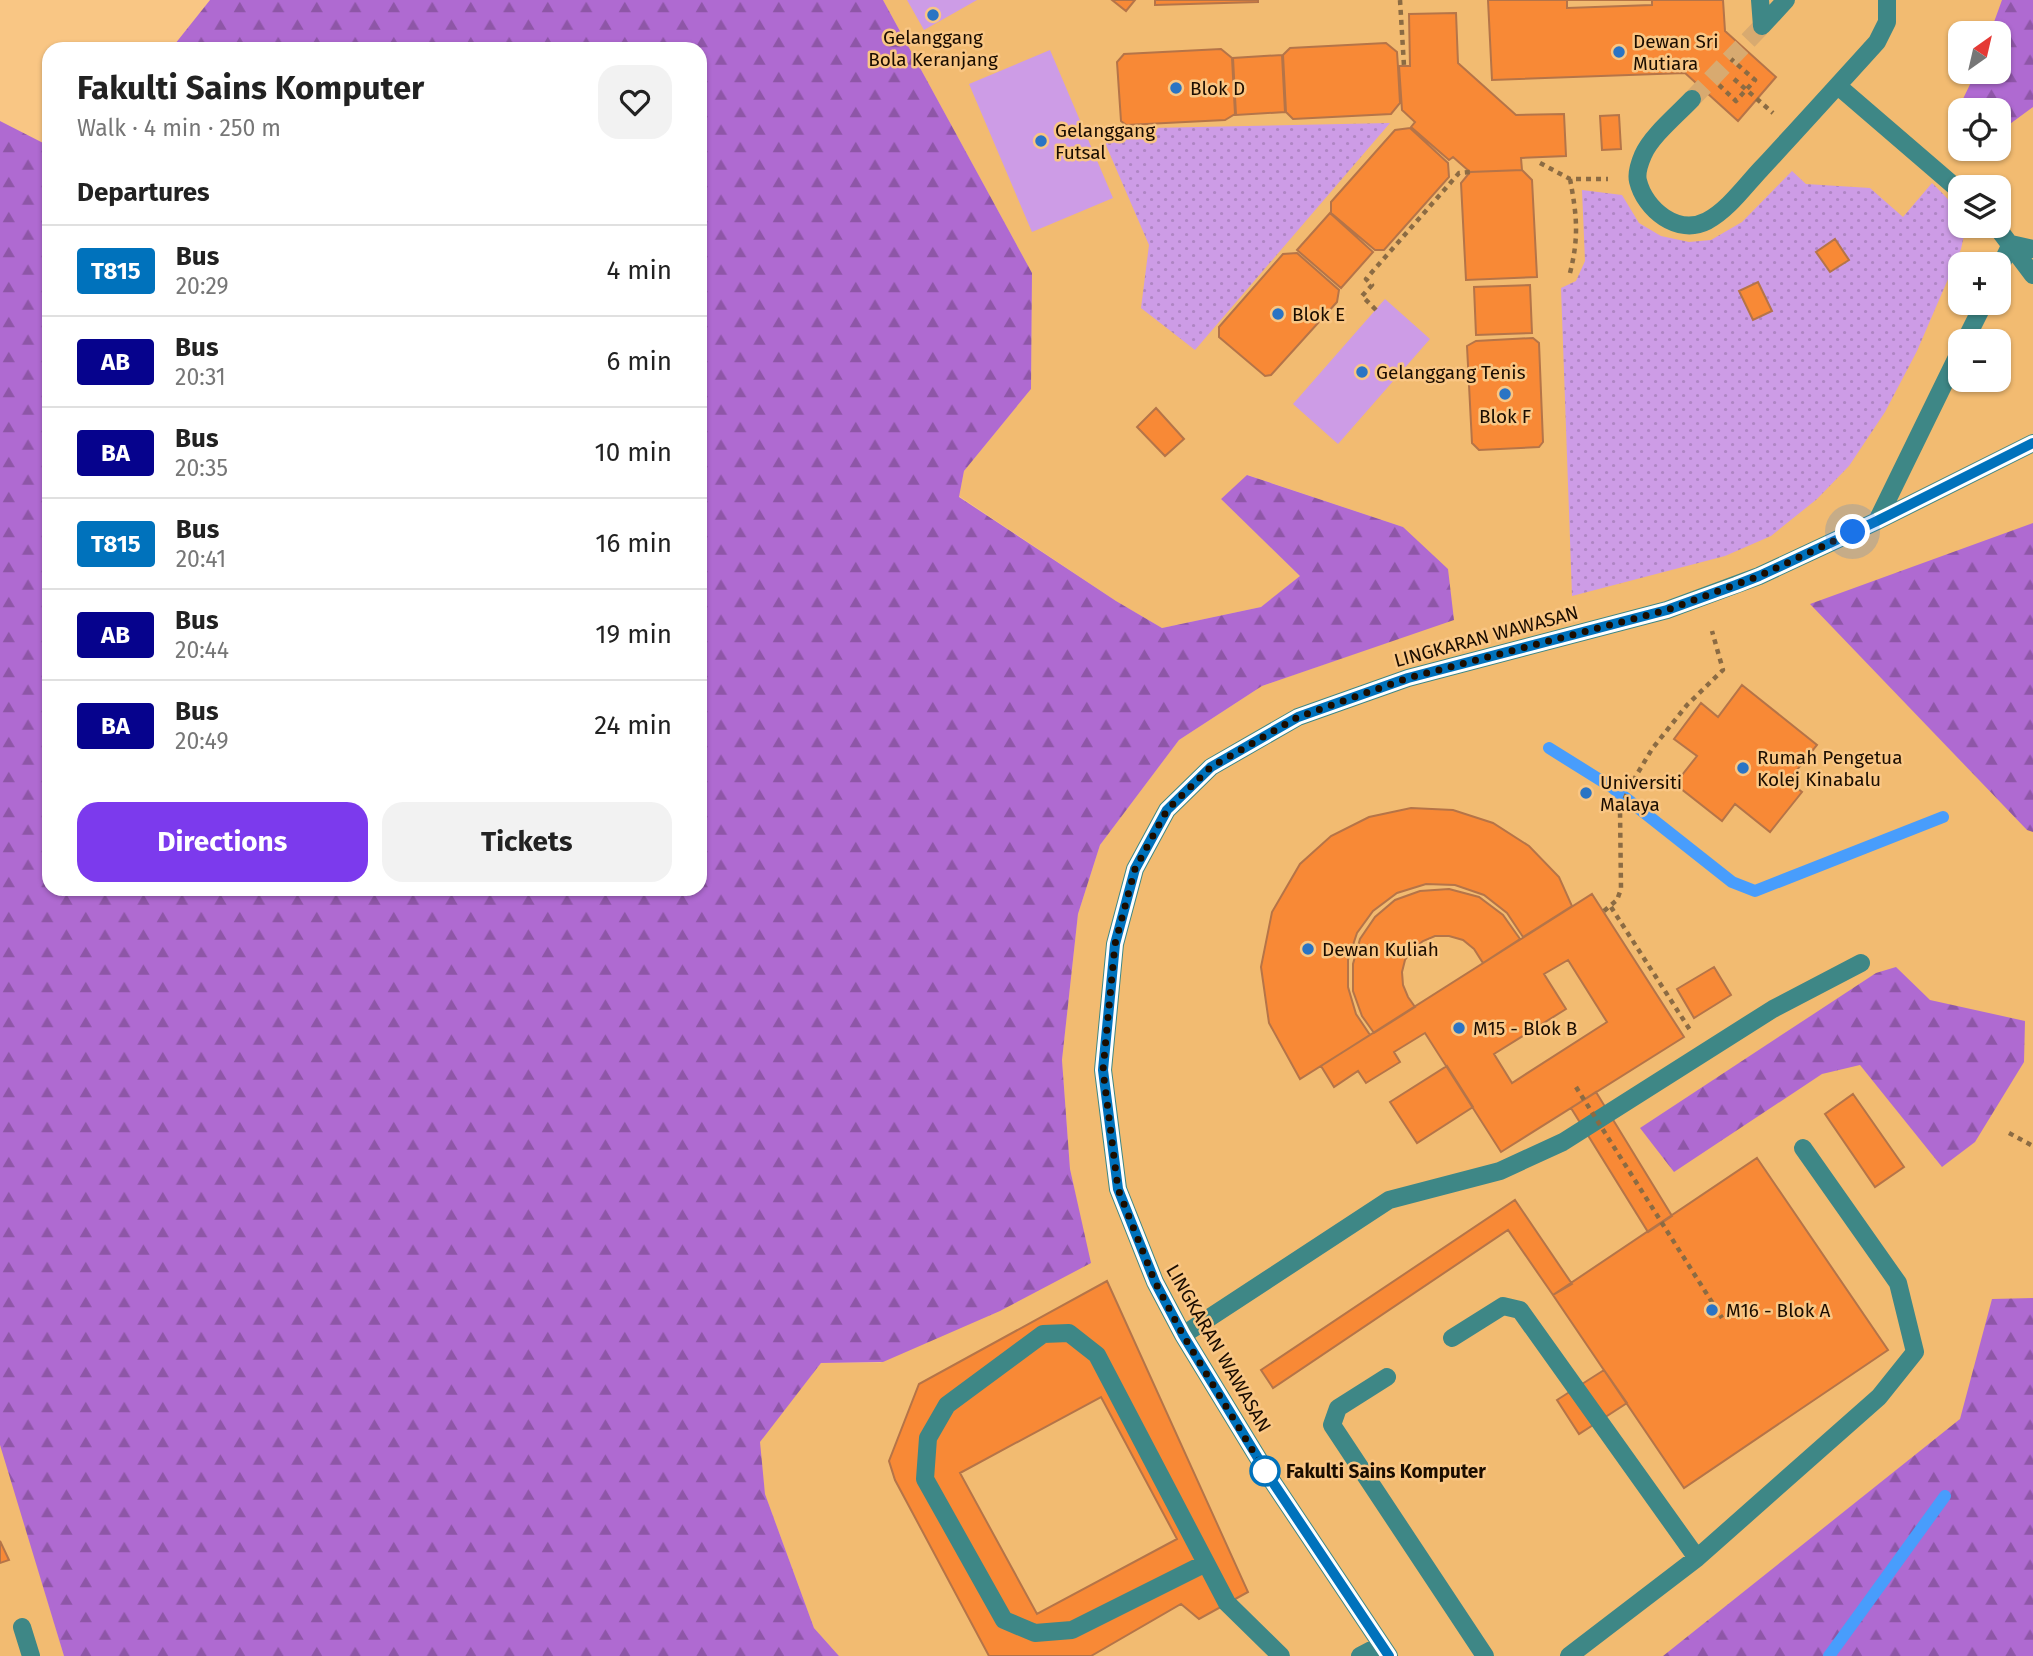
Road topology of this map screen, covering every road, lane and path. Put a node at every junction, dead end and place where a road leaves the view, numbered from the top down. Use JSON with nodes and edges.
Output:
{"nodes":[{"id":1,"x":1401,"y":0,"type":"edge"},
{"id":2,"x":1760,"y":0,"type":"edge"},
{"id":3,"x":1786,"y":0,"type":"edge"},
{"id":4,"x":1887,"y":0,"type":"edge"},
{"id":5,"x":1731,"y":59,"type":"dead end"},
{"id":6,"x":1404,"y":66,"type":"dead end"},
{"id":7,"x":1712,"y":79,"type":"dead end"},
{"id":8,"x":1734,"y":79,"type":"dead end"},
{"id":9,"x":1838,"y":86,"type":"junction"},
{"id":10,"x":1746,"y":90,"type":"junction"},
{"id":11,"x":1692,"y":99,"type":"tunnel mouth"},
{"id":12,"x":1770,"y":111,"type":"dead end"},
{"id":13,"x":1540,"y":163,"type":"dead end"},
{"id":14,"x":1470,"y":172,"type":"dead end"},
{"id":15,"x":1637,"y":179,"type":"junction"},
{"id":16,"x":1570,"y":180,"type":"junction"},
{"id":17,"x":1948,"y":181,"type":"edge"},
{"id":18,"x":2006,"y":238,"type":"edge"},
{"id":19,"x":2011,"y":244,"type":"junction"},
{"id":20,"x":2033,"y":249,"type":"edge"},
{"id":21,"x":2007,"y":252,"type":"edge"},
{"id":22,"x":1570,"y":273,"type":"dead end"},
{"id":23,"x":2033,"y":275,"type":"edge"},
{"id":24,"x":1376,"y":310,"type":"dead end"},
{"id":25,"x":1948,"y":376,"type":"edge"},
{"id":26,"x":2033,"y":443,"type":"edge"},
{"id":27,"x":1877,"y":521,"type":"junction"},
{"id":28,"x":1712,"y":631,"type":"dead end"},
{"id":29,"x":1611,"y":907,"type":"junction"},
{"id":30,"x":1604,"y":911,"type":"dead end"},
{"id":31,"x":1861,"y":964,"type":"dead end"},
{"id":32,"x":1704,"y":1053,"type":"junction"},
{"id":33,"x":1576,"y":1087,"type":"dead end"},
{"id":34,"x":2009,"y":1133,"type":"dead end"},
{"id":35,"x":2033,"y":1146,"type":"edge"},
{"id":36,"x":1803,"y":1148,"type":"dead end"},
{"id":37,"x":1722,"y":1318,"type":"dead end"},
{"id":38,"x":1183,"y":1335,"type":"junction"},
{"id":39,"x":1452,"y":1338,"type":"dead end"},
{"id":40,"x":1387,"y":1377,"type":"dead end"},
{"id":41,"x":1697,"y":1558,"type":"junction"},
{"id":42,"x":1206,"y":1563,"type":"junction"},
{"id":43,"x":22,"y":1627,"type":"dead end"},
{"id":44,"x":1385,"y":1651,"type":"edge"},
{"id":45,"x":31,"y":1656,"type":"edge"},
{"id":46,"x":1281,"y":1656,"type":"edge"},
{"id":47,"x":1360,"y":1656,"type":"edge"},
{"id":48,"x":1485,"y":1656,"type":"edge"},
{"id":49,"x":1569,"y":1656,"type":"edge"}],
"edges":[{"from":1,"to":6,"type":"path"},
{"from":2,"to":3,"type":"street"},
{"from":4,"to":9,"type":"street"},
{"from":5,"to":10,"type":"path"},
{"from":7,"to":10,"type":"path"},
{"from":8,"to":10,"type":"path"},
{"from":9,"to":15,"type":"street"},
{"from":9,"to":17,"type":"street"},
{"from":10,"to":12,"type":"path"},
{"from":11,"to":15,"type":"street"},
{"from":13,"to":16,"type":"path"},
{"from":14,"to":24,"type":"path"},
{"from":15,"to":16,"type":"path"},
{"from":16,"to":22,"type":"path"},
{"from":18,"to":19,"type":"street"},
{"from":19,"to":20,"type":"street"},
{"from":19,"to":21,"type":"street"},
{"from":19,"to":23,"type":"street"},
{"from":25,"to":27,"type":"street"},
{"from":26,"to":27,"type":"street","name":"LINGKARAN WAWASAN"},
{"from":27,"to":38,"type":"street","name":"LINGKARAN WAWASAN"},
{"from":28,"to":29,"type":"path"},
{"from":29,"to":30,"type":"path"},
{"from":29,"to":32,"type":"path"},
{"from":31,"to":32,"type":"street"},
{"from":32,"to":38,"type":"street"},
{"from":33,"to":37,"type":"path","bridge":true},
{"from":34,"to":35,"type":"path"},
{"from":36,"to":41,"type":"street"},
{"from":38,"to":44,"type":"street","name":"LINGKARAN WAWASAN"},
{"from":39,"to":41,"type":"street"},
{"from":40,"to":48,"type":"street"},
{"from":41,"to":49,"type":"street"},
{"from":42,"to":42,"type":"street"},
{"from":42,"to":46,"type":"street"},
{"from":43,"to":45,"type":"street"},
{"from":44,"to":47,"type":"street"}]}
